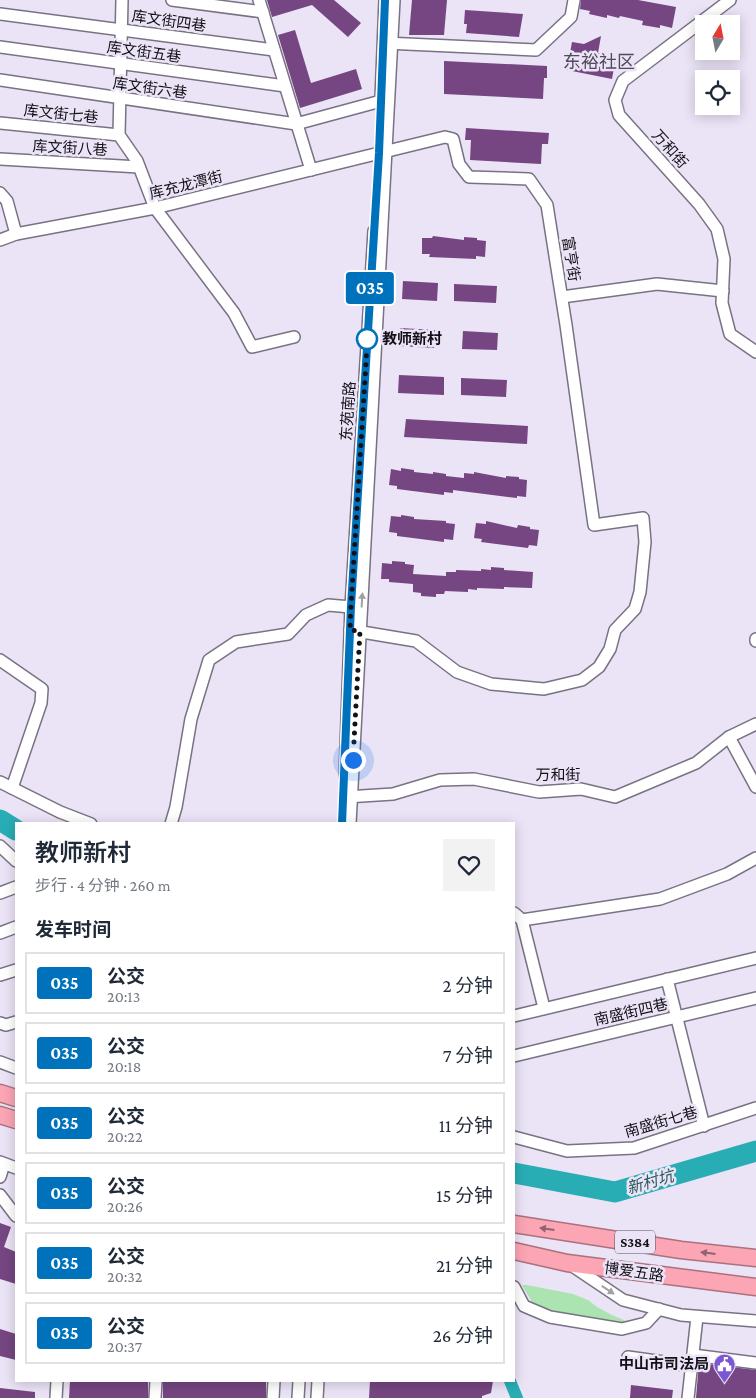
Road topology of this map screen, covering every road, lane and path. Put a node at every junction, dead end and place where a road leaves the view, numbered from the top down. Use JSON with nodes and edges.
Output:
{"nodes":[{"id":1,"x":122,"y":0,"type":"edge"},
{"id":2,"x":172,"y":0,"type":"edge"},
{"id":3,"x":259,"y":0,"type":"edge"},
{"id":4,"x":385,"y":0,"type":"edge"},
{"id":5,"x":394,"y":0,"type":"edge"},
{"id":6,"x":574,"y":0,"type":"edge"},
{"id":7,"x":730,"y":0,"type":"edge"},
{"id":8,"x":263,"y":12,"type":"junction"},
{"id":9,"x":0,"y":14,"type":"edge"},
{"id":10,"x":121,"y":30,"type":"junction"},
{"id":11,"x":383,"y":43,"type":"junction"},
{"id":12,"x":0,"y":47,"type":"edge"},
{"id":13,"x":274,"y":50,"type":"junction"},
{"id":14,"x":120,"y":64,"type":"junction"},
{"id":15,"x":0,"y":80,"type":"edge"},
{"id":16,"x":285,"y":86,"type":"junction"},
{"id":17,"x":119,"y":98,"type":"junction"},
{"id":18,"x":381,"y":101,"type":"junction"},
{"id":19,"x":0,"y":123,"type":"edge"},
{"id":20,"x":296,"y":124,"type":"junction"},
{"id":21,"x":119,"y":135,"type":"junction"},
{"id":22,"x":379,"y":153,"type":"junction"},
{"id":23,"x":0,"y":159,"type":"edge"},
{"id":24,"x":139,"y":167,"type":"junction"},
{"id":25,"x":311,"y":170,"type":"junction"},
{"id":26,"x":0,"y":193,"type":"edge"},
{"id":27,"x":155,"y":208,"type":"junction"},
{"id":28,"x":16,"y":234,"type":"junction"},
{"id":29,"x":0,"y":240,"type":"edge"},
{"id":30,"x":723,"y":291,"type":"junction"},
{"id":31,"x":562,"y":297,"type":"junction"},
{"id":32,"x":294,"y":337,"type":"dead end"},
{"id":33,"x":756,"y":352,"type":"edge"},
{"id":34,"x":351,"y":606,"type":"junction"},
{"id":35,"x":355,"y":631,"type":"junction"},
{"id":36,"x":0,"y":660,"type":"edge"},
{"id":37,"x":756,"y":724,"type":"edge"},
{"id":38,"x":729,"y":737,"type":"junction"},
{"id":39,"x":0,"y":782,"type":"edge"},
{"id":40,"x":756,"y":787,"type":"edge"},
{"id":41,"x":12,"y":788,"type":"junction"},
{"id":42,"x":348,"y":797,"type":"junction"},
{"id":43,"x":86,"y":822,"type":"edge"},
{"id":44,"x":172,"y":822,"type":"edge"},
{"id":45,"x":342,"y":822,"type":"edge"},
{"id":46,"x":350,"y":822,"type":"edge"},
{"id":47,"x":0,"y":846,"type":"edge"},
{"id":48,"x":756,"y":858,"type":"edge"},
{"id":49,"x":15,"y":860,"type":"edge"},
{"id":50,"x":15,"y":887,"type":"edge"},
{"id":51,"x":0,"y":893,"type":"edge"},
{"id":52,"x":518,"y":917,"type":"edge"},
{"id":53,"x":15,"y":927,"type":"edge"},
{"id":54,"x":0,"y":933,"type":"edge"},
{"id":55,"x":756,"y":958,"type":"edge"},
{"id":56,"x":15,"y":970,"type":"edge"},
{"id":57,"x":0,"y":975,"type":"edge"},
{"id":58,"x":667,"y":979,"type":"junction"},
{"id":59,"x":756,"y":998,"type":"edge"},
{"id":60,"x":544,"y":1008,"type":"junction"},
{"id":61,"x":515,"y":1016,"type":"edge"},
{"id":62,"x":676,"y":1017,"type":"junction"},
{"id":63,"x":15,"y":1022,"type":"edge"},
{"id":64,"x":0,"y":1023,"type":"edge"},
{"id":65,"x":515,"y":1056,"type":"edge"},
{"id":66,"x":0,"y":1062,"type":"edge"},
{"id":67,"x":15,"y":1068,"type":"edge"},
{"id":68,"x":0,"y":1093,"type":"edge"},
{"id":69,"x":15,"y":1098,"type":"edge"},
{"id":70,"x":756,"y":1108,"type":"edge"},
{"id":71,"x":0,"y":1115,"type":"edge"},
{"id":72,"x":15,"y":1120,"type":"edge"},
{"id":73,"x":704,"y":1126,"type":"junction"},
{"id":74,"x":515,"y":1137,"type":"edge"},
{"id":75,"x":2,"y":1163,"type":"edge"},
{"id":76,"x":15,"y":1168,"type":"edge"},
{"id":77,"x":0,"y":1177,"type":"edge"},
{"id":78,"x":0,"y":1195,"type":"edge"},
{"id":79,"x":15,"y":1215,"type":"edge"},
{"id":80,"x":515,"y":1224,"type":"edge"},
{"id":81,"x":515,"y":1251,"type":"edge"},
{"id":82,"x":756,"y":1258,"type":"edge"},
{"id":83,"x":567,"y":1263,"type":"junction"},
{"id":84,"x":756,"y":1287,"type":"edge"},
{"id":85,"x":515,"y":1289,"type":"edge"},
{"id":86,"x":659,"y":1309,"type":"junction"},
{"id":87,"x":697,"y":1316,"type":"junction"},
{"id":88,"x":756,"y":1321,"type":"edge"},
{"id":89,"x":628,"y":1357,"type":"dead end"},
{"id":90,"x":692,"y":1361,"type":"junction"},
{"id":91,"x":756,"y":1363,"type":"edge"},
{"id":92,"x":57,"y":1382,"type":"edge"},
{"id":93,"x":156,"y":1382,"type":"edge"},
{"id":94,"x":274,"y":1382,"type":"edge"},
{"id":95,"x":299,"y":1382,"type":"edge"},
{"id":96,"x":318,"y":1382,"type":"edge"},
{"id":97,"x":56,"y":1398,"type":"edge"},
{"id":98,"x":155,"y":1398,"type":"edge"},
{"id":99,"x":273,"y":1398,"type":"edge"},
{"id":100,"x":298,"y":1398,"type":"edge"},
{"id":101,"x":316,"y":1398,"type":"edge"},
{"id":102,"x":688,"y":1398,"type":"edge"}],
"edges":[{"from":1,"to":10,"type":"street"},
{"from":2,"to":8,"type":"street"},
{"from":3,"to":8,"type":"street"},
{"from":4,"to":11,"type":"street","name":"东苑南路"},
{"from":35,"to":5,"type":"street","name":"东苑南路","one_way":true},
{"from":6,"to":11,"type":"street"},
{"from":7,"to":30,"type":"street","name":"万和街"},
{"from":8,"to":13,"type":"street"},
{"from":9,"to":10,"type":"street","name":"库文街四巷"},
{"from":10,"to":13,"type":"street","name":"库文街四巷"},
{"from":10,"to":14,"type":"street"},
{"from":11,"to":18,"type":"street","name":"东苑南路"},
{"from":12,"to":14,"type":"street","name":"库文街五巷"},
{"from":13,"to":16,"type":"street"},
{"from":14,"to":16,"type":"street","name":"库文街五巷"},
{"from":14,"to":17,"type":"street"},
{"from":15,"to":17,"type":"street","name":"库文街六巷"},
{"from":16,"to":20,"type":"street"},
{"from":17,"to":20,"type":"street","name":"库文街六巷"},
{"from":17,"to":21,"type":"street"},
{"from":18,"to":20,"type":"street"},
{"from":18,"to":22,"type":"street","name":"东苑南路"},
{"from":19,"to":21,"type":"street","name":"库文街七巷"},
{"from":20,"to":25,"type":"street"},
{"from":21,"to":24,"type":"street"},
{"from":22,"to":25,"type":"street","name":"库充龙潭街"},
{"from":22,"to":31,"type":"street","name":"富亨街"},
{"from":22,"to":34,"type":"street","name":"东苑南路"},
{"from":23,"to":24,"type":"street","name":"库文街八巷"},
{"from":24,"to":27,"type":"street"},
{"from":25,"to":27,"type":"street","name":"库充龙潭街"},
{"from":26,"to":28,"type":"street"},
{"from":27,"to":28,"type":"street","name":"库充龙潭街"},
{"from":27,"to":32,"type":"street"},
{"from":28,"to":29,"type":"street","name":"库充龙潭街"},
{"from":30,"to":31,"type":"street"},
{"from":30,"to":33,"type":"street","name":"万和街"},
{"from":31,"to":35,"type":"street","name":"富亨街"},
{"from":34,"to":35,"type":"street","name":"东苑南路"},
{"from":34,"to":44,"type":"street"},
{"from":35,"to":42,"type":"street","name":"东苑南路"},
{"from":36,"to":41,"type":"street"},
{"from":37,"to":38,"type":"street","name":"万和街"},
{"from":38,"to":40,"type":"street"},
{"from":38,"to":42,"type":"street","name":"万和街"},
{"from":39,"to":41,"type":"street"},
{"from":41,"to":43,"type":"street"},
{"from":42,"to":45,"type":"street","name":"东苑南路"},
{"from":42,"to":46,"type":"street","name":"东苑南路"},
{"from":47,"to":49,"type":"street"},
{"from":48,"to":52,"type":"street"},
{"from":50,"to":51,"type":"street"},
{"from":52,"to":60,"type":"street"},
{"from":53,"to":54,"type":"street"},
{"from":55,"to":58,"type":"street"},
{"from":56,"to":57,"type":"street"},
{"from":58,"to":60,"type":"street"},
{"from":58,"to":62,"type":"street"},
{"from":59,"to":62,"type":"street","name":"南盛街四巷"},
{"from":60,"to":61,"type":"street"},
{"from":62,"to":65,"type":"street","name":"南盛街四巷"},
{"from":62,"to":73,"type":"street"},
{"from":63,"to":64,"type":"street"},
{"from":66,"to":67,"type":"street"},
{"from":68,"to":69,"type":"highway"},
{"from":70,"to":73,"type":"street","name":"南盛街七巷"},
{"from":71,"to":72,"type":"highway"},
{"from":73,"to":74,"type":"street","name":"南盛街七巷"},
{"from":75,"to":76,"type":"street"},
{"from":75,"to":77,"type":"street"},
{"from":78,"to":79,"type":"street"},
{"from":82,"to":80,"type":"highway","name":"博爱五路","number":"S384","one_way":true},
{"from":81,"to":83,"type":"highway","name":"博爱五路","number":"S384"},
{"from":83,"to":84,"type":"highway","name":"博爱五路","number":"S384"},
{"from":83,"to":86,"type":"street","one_way":true},
{"from":85,"to":86,"type":"street"},
{"from":86,"to":87,"type":"street"},
{"from":87,"to":88,"type":"street"},
{"from":87,"to":90,"type":"street"},
{"from":89,"to":90,"type":"street"},
{"from":90,"to":91,"type":"street"},
{"from":90,"to":102,"type":"street"},
{"from":92,"to":97,"type":"street"},
{"from":93,"to":98,"type":"street"},
{"from":94,"to":99,"type":"street"},
{"from":95,"to":100,"type":"street"},
{"from":96,"to":101,"type":"street"}]}
